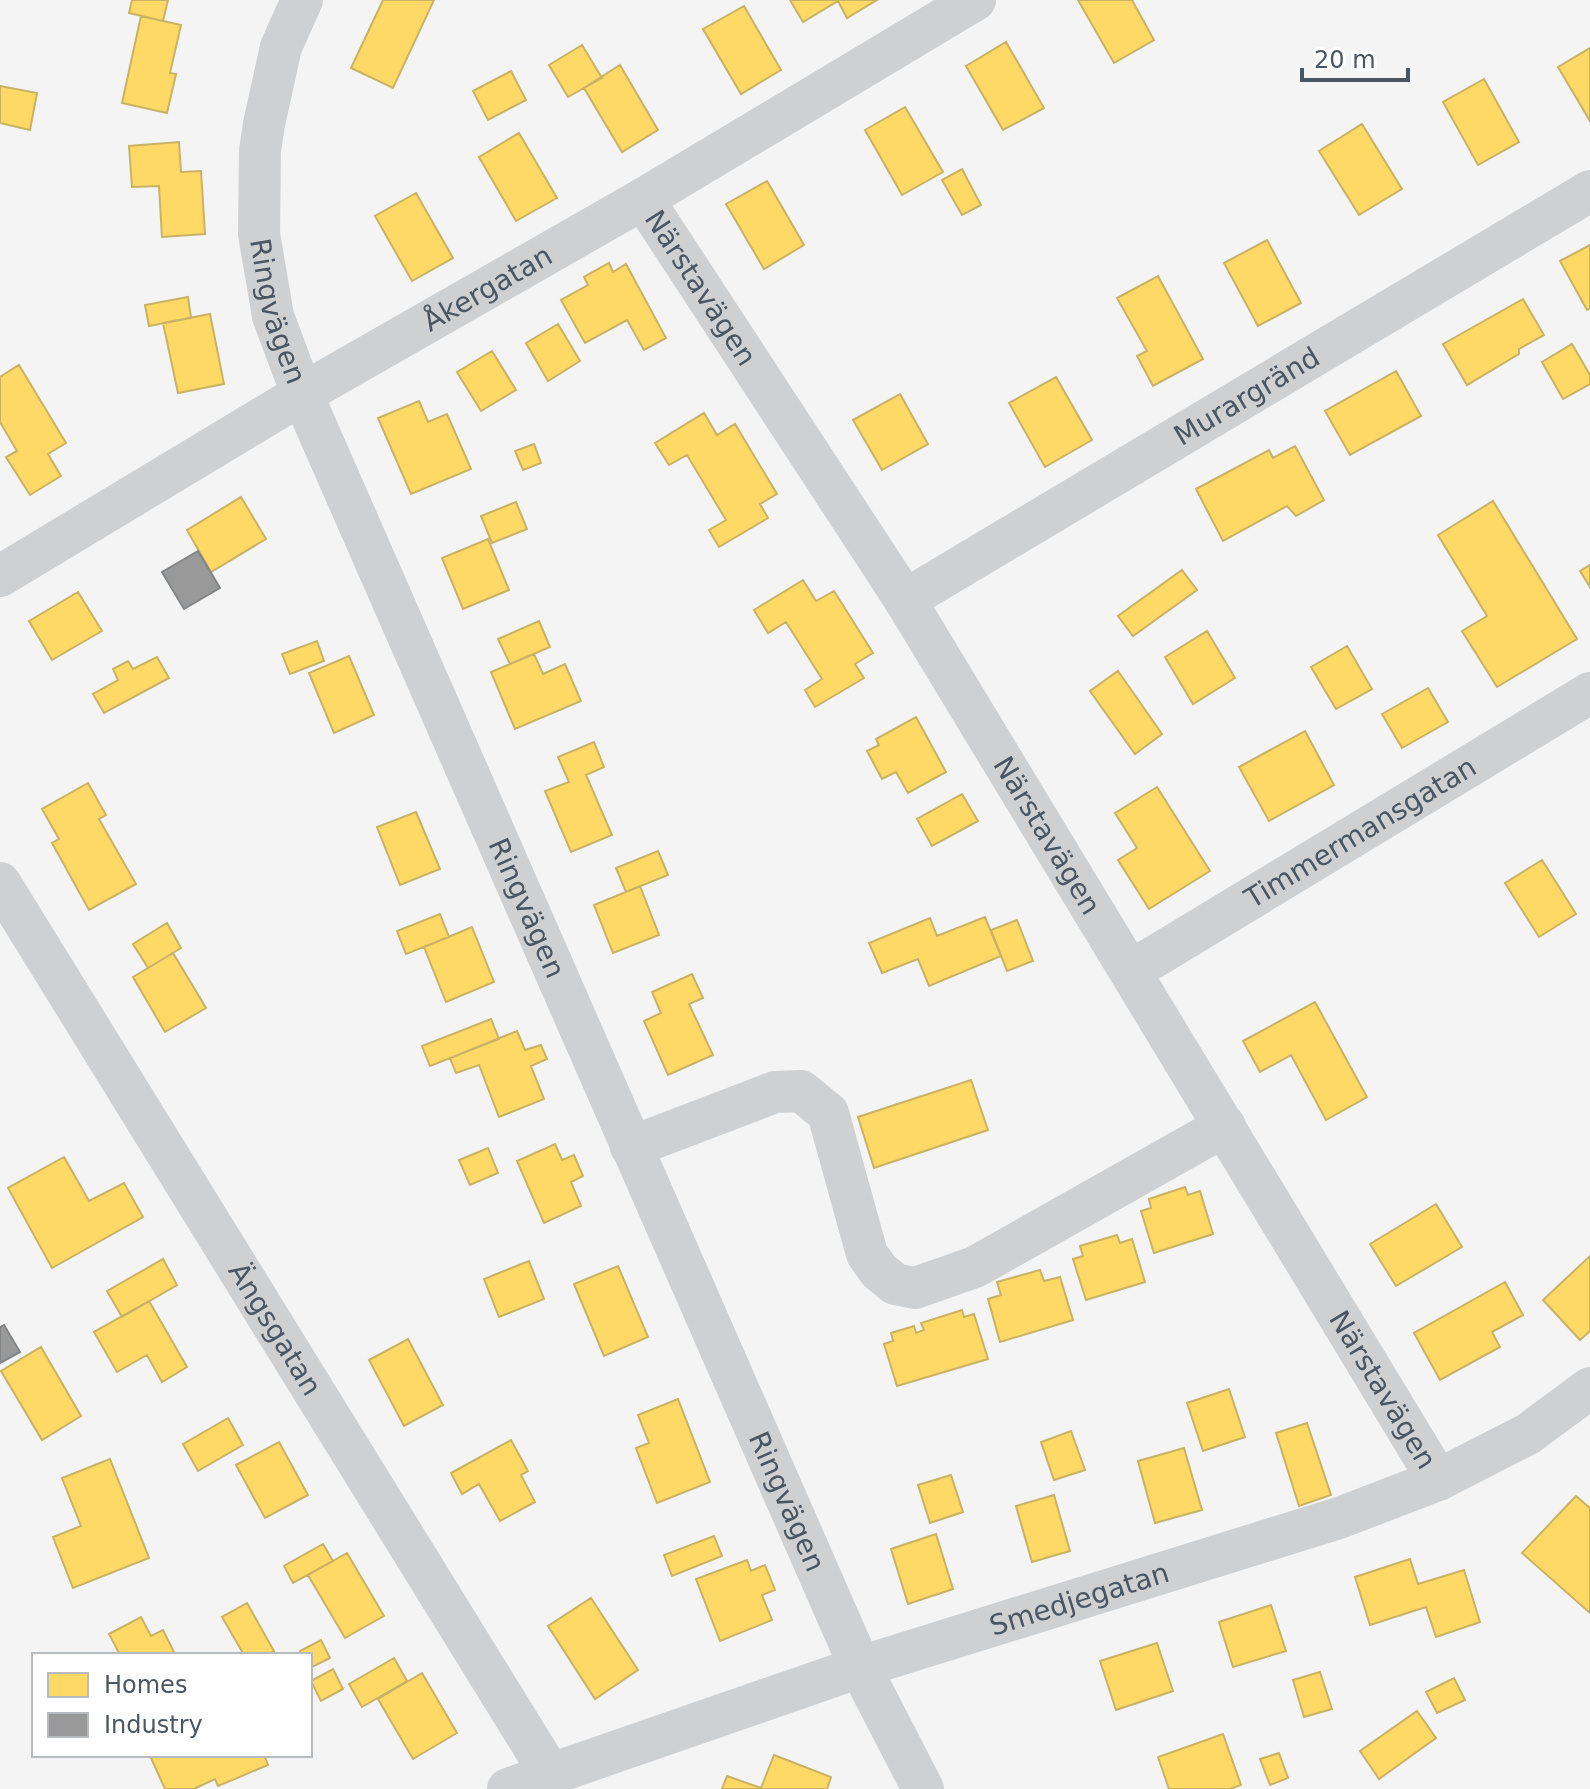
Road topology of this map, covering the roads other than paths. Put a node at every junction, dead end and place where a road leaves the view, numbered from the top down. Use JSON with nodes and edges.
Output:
{"nodes":[{"id":1,"x":302,"y":0,"type":"edge"},
{"id":2,"x":975,"y":0,"type":"edge"},
{"id":3,"x":1590,"y":191,"type":"edge"},
{"id":4,"x":643,"y":199,"type":"junction"},
{"id":5,"x":302,"y":394,"type":"junction"},
{"id":6,"x":0,"y":576,"type":"edge"},
{"id":7,"x":905,"y":600,"type":"junction"},
{"id":8,"x":1590,"y":693,"type":"edge"},
{"id":9,"x":0,"y":883,"type":"edge"},
{"id":10,"x":1131,"y":971,"type":"junction"},
{"id":11,"x":1225,"y":1126,"type":"junction"},
{"id":12,"x":631,"y":1147,"type":"junction"},
{"id":13,"x":1590,"y":1388,"type":"edge"},
{"id":14,"x":1438,"y":1480,"type":"junction"},
{"id":15,"x":860,"y":1667,"type":"junction"},
{"id":16,"x":551,"y":1775,"type":"junction"},
{"id":17,"x":508,"y":1789,"type":"edge"},
{"id":18,"x":923,"y":1789,"type":"edge"}],
"edges":[{"from":1,"to":5,"type":"street","name":"Ringvägen"},
{"from":2,"to":4,"type":"street","name":"Åkergatan"},
{"from":3,"to":7,"type":"street","name":"Murargränd"},
{"from":4,"to":5,"type":"street","name":"Åkergatan"},
{"from":4,"to":7,"type":"street","name":"Närstavägen"},
{"from":5,"to":6,"type":"street","name":"Åkergatan"},
{"from":5,"to":12,"type":"street","name":"Ringvägen"},
{"from":7,"to":10,"type":"street","name":"Närstavägen"},
{"from":8,"to":10,"type":"street","name":"Timmermansgatan"},
{"from":9,"to":16,"type":"street","name":"Ängsgatan"},
{"from":10,"to":11,"type":"street","name":"Närstavägen"},
{"from":11,"to":12,"type":"street"},
{"from":11,"to":14,"type":"street","name":"Närstavägen"},
{"from":12,"to":15,"type":"street","name":"Ringvägen"},
{"from":13,"to":14,"type":"street","name":"Smedjegatan"},
{"from":14,"to":15,"type":"street","name":"Smedjegatan"},
{"from":15,"to":16,"type":"street","name":"Smedjegatan"},
{"from":15,"to":18,"type":"street","name":"Ringvägen"},
{"from":16,"to":17,"type":"street","name":"Smedjegatan"}]}
